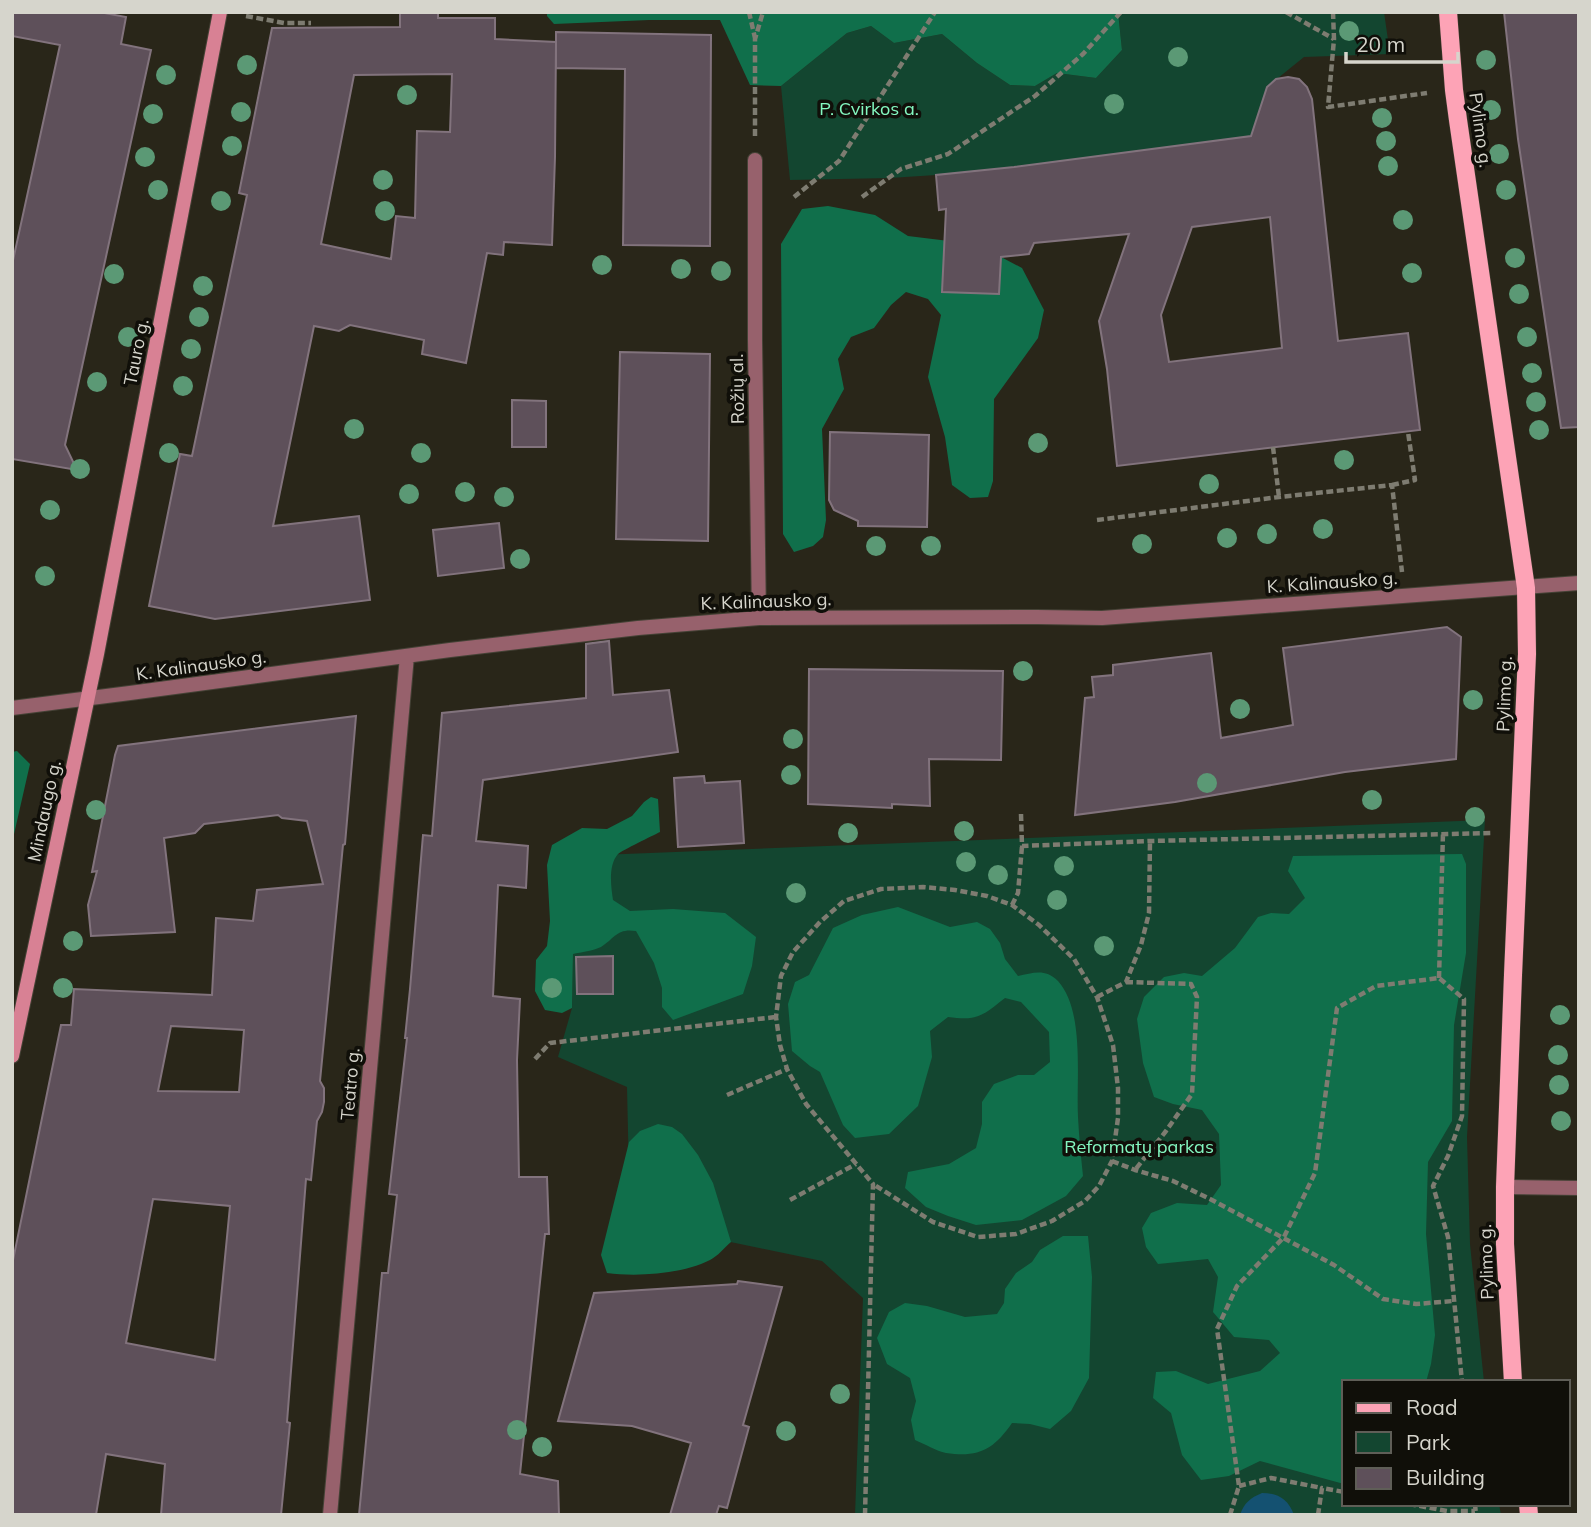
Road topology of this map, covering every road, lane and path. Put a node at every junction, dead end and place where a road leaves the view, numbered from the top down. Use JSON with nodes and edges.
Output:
{"nodes":[{"id":1,"x":220,"y":12,"type":"edge"},
{"id":2,"x":749,"y":12,"type":"edge"},
{"id":3,"x":763,"y":12,"type":"edge"},
{"id":4,"x":934,"y":12,"type":"edge"},
{"id":5,"x":1121,"y":12,"type":"edge"},
{"id":6,"x":1286,"y":12,"type":"edge"},
{"id":7,"x":1333,"y":12,"type":"edge"},
{"id":8,"x":1448,"y":12,"type":"edge"},
{"id":9,"x":269,"y":21,"type":"dead end"},
{"id":10,"x":311,"y":23,"type":"dead end"},
{"id":11,"x":755,"y":39,"type":"junction"},
{"id":12,"x":1334,"y":39,"type":"junction"},
{"id":13,"x":1454,"y":90,"type":"junction"},
{"id":14,"x":755,"y":160,"type":"joint"},
{"id":15,"x":794,"y":197,"type":"dead end"},
{"id":16,"x":862,"y":197,"type":"dead end"},
{"id":17,"x":1408,"y":432,"type":"dead end"},
{"id":18,"x":1273,"y":447,"type":"dead end"},
{"id":19,"x":1392,"y":485,"type":"junction"},
{"id":20,"x":1279,"y":497,"type":"junction"},
{"id":21,"x":1097,"y":520,"type":"dead end"},
{"id":22,"x":1579,"y":583,"type":"edge"},
{"id":23,"x":1526,"y":588,"type":"junction"},
{"id":24,"x":1404,"y":596,"type":"junction"},
{"id":25,"x":759,"y":618,"type":"junction"},
{"id":26,"x":407,"y":656,"type":"junction"},
{"id":27,"x":88,"y":698,"type":"junction"},
{"id":28,"x":12,"y":708,"type":"edge"},
{"id":29,"x":1021,"y":814,"type":"dead end"},
{"id":30,"x":1443,"y":833,"type":"junction"},
{"id":31,"x":1519,"y":833,"type":"junction"},
{"id":32,"x":1150,"y":841,"type":"junction"},
{"id":33,"x":1022,"y":846,"type":"junction"},
{"id":34,"x":1012,"y":905,"type":"junction"},
{"id":35,"x":1439,"y":978,"type":"junction"},
{"id":36,"x":1126,"y":982,"type":"junction"},
{"id":37,"x":1097,"y":997,"type":"junction"},
{"id":38,"x":776,"y":1017,"type":"junction"},
{"id":39,"x":12,"y":1056,"type":"edge"},
{"id":40,"x":535,"y":1059,"type":"dead end"},
{"id":41,"x":787,"y":1069,"type":"junction"},
{"id":42,"x":727,"y":1095,"type":"dead end"},
{"id":43,"x":1112,"y":1161,"type":"junction"},
{"id":44,"x":856,"y":1164,"type":"junction"},
{"id":45,"x":1135,"y":1170,"type":"junction"},
{"id":46,"x":873,"y":1184,"type":"junction"},
{"id":47,"x":1505,"y":1187,"type":"junction"},
{"id":48,"x":1579,"y":1188,"type":"edge"},
{"id":49,"x":790,"y":1200,"type":"dead end"},
{"id":50,"x":1284,"y":1237,"type":"junction"},
{"id":51,"x":1454,"y":1301,"type":"junction"},
{"id":52,"x":1462,"y":1380,"type":"edge"},
{"id":53,"x":1513,"y":1380,"type":"edge"},
{"id":54,"x":1239,"y":1486,"type":"junction"},
{"id":55,"x":1322,"y":1488,"type":"junction"},
{"id":56,"x":1342,"y":1492,"type":"edge"},
{"id":57,"x":1417,"y":1506,"type":"edge"},
{"id":58,"x":1447,"y":1513,"type":"edge"},
{"id":59,"x":1476,"y":1513,"type":"edge"},
{"id":60,"x":330,"y":1515,"type":"edge"},
{"id":61,"x":865,"y":1515,"type":"edge"},
{"id":62,"x":1230,"y":1515,"type":"edge"},
{"id":63,"x":1318,"y":1515,"type":"edge"}],
"edges":[{"from":1,"to":27,"type":"main road","name":"Tauro g."},
{"from":2,"to":11,"type":"path"},
{"from":3,"to":11,"type":"path"},
{"from":4,"to":15,"type":"path"},
{"from":5,"to":16,"type":"path"},
{"from":6,"to":12,"type":"path"},
{"from":7,"to":12,"type":"path"},
{"from":8,"to":13,"type":"main road","name":"Pylimo g."},
{"from":9,"to":10,"type":"path"},
{"from":11,"to":14,"type":"path"},
{"from":12,"to":13,"type":"path"},
{"from":13,"to":23,"type":"main road","name":"Pylimo g."},
{"from":14,"to":25,"type":"street","name":"Rožių al."},
{"from":17,"to":19,"type":"path"},
{"from":18,"to":20,"type":"path"},
{"from":19,"to":20,"type":"path"},
{"from":19,"to":24,"type":"path"},
{"from":20,"to":21,"type":"path"},
{"from":22,"to":23,"type":"street","name":"K. Kalinausko g."},
{"from":23,"to":24,"type":"street","name":"K. Kalinausko g."},
{"from":23,"to":31,"type":"main road","name":"Pylimo g."},
{"from":24,"to":25,"type":"street","name":"K. Kalinausko g."},
{"from":25,"to":26,"type":"street","name":"K. Kalinausko g."},
{"from":26,"to":27,"type":"street","name":"K. Kalinausko g."},
{"from":26,"to":60,"type":"street","name":"Teatro g."},
{"from":27,"to":28,"type":"street","name":"K. Kalinausko g."},
{"from":27,"to":39,"type":"main road","name":"Mindaugo g."},
{"from":29,"to":33,"type":"path"},
{"from":30,"to":31,"type":"path"},
{"from":30,"to":32,"type":"path"},
{"from":30,"to":35,"type":"path"},
{"from":31,"to":47,"type":"main road","name":"Pylimo g."},
{"from":32,"to":33,"type":"path"},
{"from":32,"to":36,"type":"path"},
{"from":33,"to":34,"type":"path"},
{"from":34,"to":37,"type":"path"},
{"from":34,"to":38,"type":"path"},
{"from":35,"to":50,"type":"path"},
{"from":35,"to":51,"type":"path"},
{"from":36,"to":37,"type":"path"},
{"from":36,"to":45,"type":"path"},
{"from":37,"to":43,"type":"path"},
{"from":38,"to":40,"type":"path"},
{"from":38,"to":41,"type":"path"},
{"from":41,"to":42,"type":"path"},
{"from":41,"to":44,"type":"path"},
{"from":43,"to":45,"type":"path"},
{"from":43,"to":46,"type":"path"},
{"from":44,"to":46,"type":"path"},
{"from":44,"to":49,"type":"path"},
{"from":45,"to":50,"type":"path"},
{"from":46,"to":61,"type":"path"},
{"from":47,"to":48,"type":"street"},
{"from":47,"to":53,"type":"main road","name":"Pylimo g."},
{"from":50,"to":51,"type":"path"},
{"from":50,"to":54,"type":"path"},
{"from":51,"to":52,"type":"path"},
{"from":54,"to":55,"type":"path"},
{"from":54,"to":62,"type":"path"},
{"from":55,"to":56,"type":"path"},
{"from":55,"to":63,"type":"path"},
{"from":57,"to":58,"type":"path"},
{"from":58,"to":59,"type":"path"}]}
